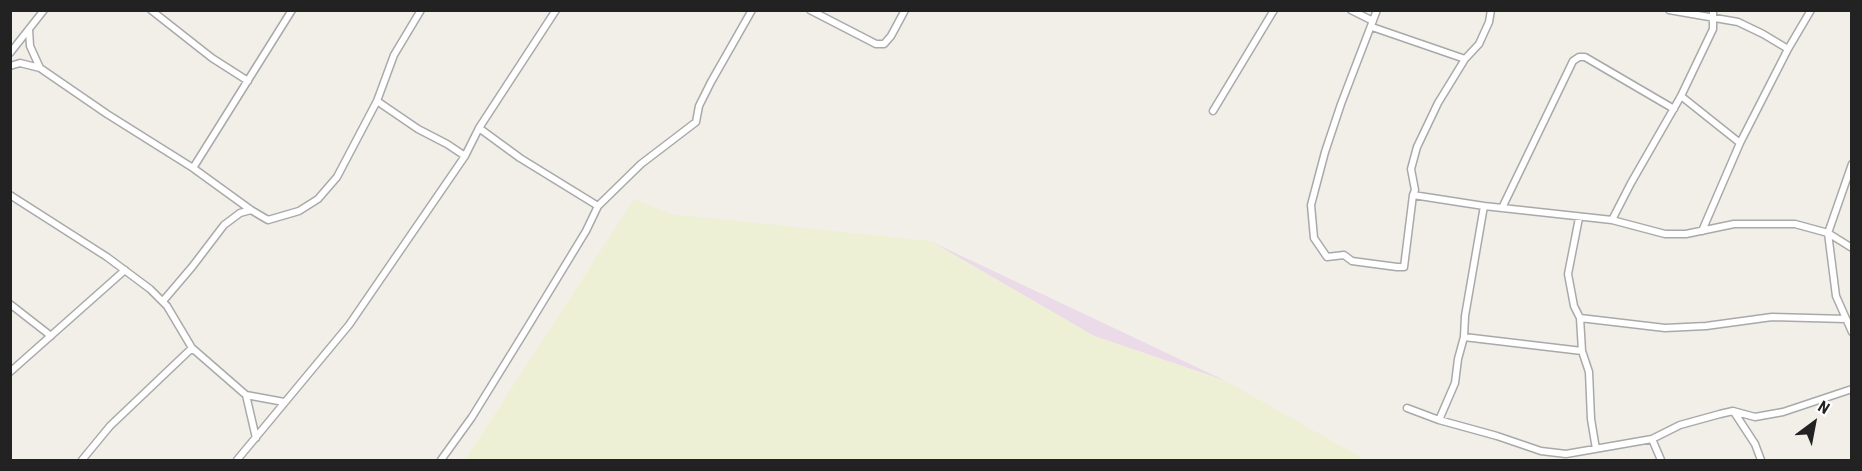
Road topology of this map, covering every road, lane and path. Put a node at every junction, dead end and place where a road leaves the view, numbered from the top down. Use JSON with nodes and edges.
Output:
{"nodes":[{"id":1,"x":44,"y":10,"type":"edge"},
{"id":2,"x":151,"y":10,"type":"edge"},
{"id":3,"x":292,"y":10,"type":"edge"},
{"id":4,"x":421,"y":10,"type":"edge"},
{"id":5,"x":556,"y":10,"type":"edge"},
{"id":6,"x":752,"y":10,"type":"edge"},
{"id":7,"x":810,"y":10,"type":"edge"},
{"id":8,"x":904,"y":10,"type":"edge"},
{"id":9,"x":1274,"y":10,"type":"edge"},
{"id":10,"x":1351,"y":10,"type":"edge"},
{"id":11,"x":1377,"y":10,"type":"edge"},
{"id":12,"x":1491,"y":10,"type":"edge"},
{"id":13,"x":1669,"y":10,"type":"edge"},
{"id":14,"x":1811,"y":10,"type":"edge"},
{"id":15,"x":1714,"y":14,"type":"edge"},
{"id":16,"x":1372,"y":24,"type":"junction"},
{"id":17,"x":29,"y":29,"type":"junction"},
{"id":18,"x":1788,"y":49,"type":"junction"},
{"id":19,"x":10,"y":53,"type":"edge"},
{"id":20,"x":1465,"y":59,"type":"junction"},
{"id":21,"x":10,"y":66,"type":"edge"},
{"id":22,"x":40,"y":68,"type":"junction"},
{"id":23,"x":248,"y":81,"type":"junction"},
{"id":24,"x":1681,"y":96,"type":"junction"},
{"id":25,"x":377,"y":100,"type":"junction"},
{"id":26,"x":1674,"y":109,"type":"junction"},
{"id":27,"x":1213,"y":111,"type":"dead end"},
{"id":28,"x":479,"y":128,"type":"junction"},
{"id":29,"x":1740,"y":143,"type":"junction"},
{"id":30,"x":465,"y":156,"type":"junction"},
{"id":31,"x":1851,"y":164,"type":"edge"},
{"id":32,"x":193,"y":168,"type":"junction"},
{"id":33,"x":10,"y":195,"type":"edge"},
{"id":34,"x":1413,"y":195,"type":"junction"},
{"id":35,"x":598,"y":206,"type":"junction"},
{"id":36,"x":1484,"y":206,"type":"junction"},
{"id":37,"x":1502,"y":208,"type":"junction"},
{"id":38,"x":251,"y":210,"type":"junction"},
{"id":39,"x":1579,"y":218,"type":"junction"},
{"id":40,"x":1612,"y":220,"type":"junction"},
{"id":41,"x":1702,"y":231,"type":"junction"},
{"id":42,"x":1828,"y":234,"type":"junction"},
{"id":43,"x":1851,"y":248,"type":"edge"},
{"id":44,"x":124,"y":270,"type":"junction"},
{"id":45,"x":163,"y":301,"type":"junction"},
{"id":46,"x":10,"y":304,"type":"edge"},
{"id":47,"x":1580,"y":318,"type":"junction"},
{"id":48,"x":1846,"y":319,"type":"junction"},
{"id":49,"x":1851,"y":332,"type":"edge"},
{"id":50,"x":51,"y":336,"type":"junction"},
{"id":51,"x":1464,"y":337,"type":"junction"},
{"id":52,"x":192,"y":348,"type":"junction"},
{"id":53,"x":1582,"y":351,"type":"junction"},
{"id":54,"x":10,"y":372,"type":"edge"},
{"id":55,"x":1851,"y":389,"type":"edge"},
{"id":56,"x":246,"y":395,"type":"junction"},
{"id":57,"x":284,"y":402,"type":"junction"},
{"id":58,"x":1407,"y":408,"type":"dead end"},
{"id":59,"x":1733,"y":411,"type":"junction"},
{"id":60,"x":1438,"y":420,"type":"junction"},
{"id":61,"x":256,"y":438,"type":"junction"},
{"id":62,"x":1652,"y":439,"type":"junction"},
{"id":63,"x":1596,"y":449,"type":"junction"},
{"id":64,"x":1567,"y":457,"type":"edge"},
{"id":65,"x":82,"y":460,"type":"edge"},
{"id":66,"x":237,"y":460,"type":"edge"},
{"id":67,"x":441,"y":460,"type":"edge"},
{"id":68,"x":1661,"y":460,"type":"edge"},
{"id":69,"x":1761,"y":460,"type":"edge"}],
"edges":[{"from":1,"to":17,"type":"street"},
{"from":2,"to":23,"type":"street"},
{"from":3,"to":23,"type":"street"},
{"from":4,"to":25,"type":"street"},
{"from":5,"to":28,"type":"street"},
{"from":6,"to":35,"type":"street"},
{"from":7,"to":8,"type":"street"},
{"from":9,"to":27,"type":"street"},
{"from":10,"to":16,"type":"street"},
{"from":11,"to":16,"type":"street"},
{"from":12,"to":20,"type":"street"},
{"from":13,"to":15,"type":"street"},
{"from":14,"to":18,"type":"street"},
{"from":15,"to":18,"type":"street"},
{"from":15,"to":24,"type":"street"},
{"from":16,"to":20,"type":"street"},
{"from":16,"to":34,"type":"street"},
{"from":17,"to":19,"type":"street"},
{"from":17,"to":22,"type":"street"},
{"from":18,"to":29,"type":"street"},
{"from":20,"to":34,"type":"street"},
{"from":21,"to":22,"type":"street"},
{"from":22,"to":32,"type":"street"},
{"from":23,"to":32,"type":"street"},
{"from":24,"to":26,"type":"street"},
{"from":24,"to":29,"type":"street"},
{"from":25,"to":30,"type":"street"},
{"from":25,"to":38,"type":"street"},
{"from":26,"to":37,"type":"street"},
{"from":26,"to":40,"type":"street"},
{"from":28,"to":30,"type":"street"},
{"from":28,"to":35,"type":"street"},
{"from":29,"to":41,"type":"street"},
{"from":30,"to":57,"type":"street"},
{"from":31,"to":42,"type":"street"},
{"from":32,"to":38,"type":"street"},
{"from":33,"to":44,"type":"street"},
{"from":34,"to":36,"type":"street"},
{"from":35,"to":67,"type":"street"},
{"from":36,"to":37,"type":"street"},
{"from":36,"to":51,"type":"street"},
{"from":37,"to":39,"type":"street"},
{"from":38,"to":45,"type":"street"},
{"from":39,"to":40,"type":"street"},
{"from":39,"to":47,"type":"street"},
{"from":40,"to":41,"type":"street"},
{"from":41,"to":42,"type":"street"},
{"from":42,"to":43,"type":"street"},
{"from":42,"to":48,"type":"street"},
{"from":44,"to":45,"type":"street"},
{"from":44,"to":50,"type":"street"},
{"from":45,"to":52,"type":"street"},
{"from":46,"to":50,"type":"street"},
{"from":47,"to":48,"type":"street"},
{"from":47,"to":53,"type":"street"},
{"from":48,"to":49,"type":"street"},
{"from":50,"to":54,"type":"street"},
{"from":51,"to":53,"type":"street"},
{"from":51,"to":60,"type":"street"},
{"from":52,"to":56,"type":"street"},
{"from":52,"to":65,"type":"street"},
{"from":53,"to":63,"type":"street"},
{"from":55,"to":59,"type":"street"},
{"from":56,"to":57,"type":"street"},
{"from":56,"to":61,"type":"street"},
{"from":57,"to":61,"type":"street"},
{"from":58,"to":60,"type":"street"},
{"from":59,"to":62,"type":"street"},
{"from":59,"to":69,"type":"street"},
{"from":60,"to":64,"type":"street"},
{"from":61,"to":66,"type":"street"},
{"from":62,"to":63,"type":"street"},
{"from":62,"to":68,"type":"street"},
{"from":63,"to":64,"type":"street"}]}
